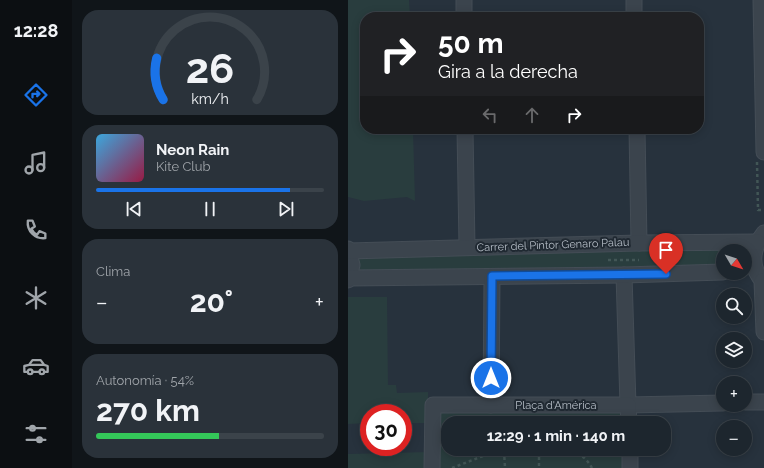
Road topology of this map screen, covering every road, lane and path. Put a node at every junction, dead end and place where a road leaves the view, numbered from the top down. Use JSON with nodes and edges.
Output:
{"nodes":[{"id":1,"x":464,"y":0,"type":"edge"},
{"id":2,"x":634,"y":0,"type":"edge"},
{"id":3,"x":761,"y":0,"type":"edge"},
{"id":4,"x":464,"y":12,"type":"edge"},
{"id":5,"x":634,"y":12,"type":"edge"},
{"id":6,"x":763,"y":43,"type":"edge"},
{"id":7,"x":465,"y":134,"type":"edge"},
{"id":8,"x":636,"y":134,"type":"edge"},
{"id":9,"x":764,"y":152,"type":"edge"},
{"id":10,"x":760,"y":238,"type":"edge"},
{"id":11,"x":639,"y":243,"type":"junction"},
{"id":12,"x":467,"y":248,"type":"junction"},
{"id":13,"x":349,"y":250,"type":"edge"},
{"id":14,"x":716,"y":272,"type":"edge"},
{"id":15,"x":624,"y":275,"type":"junction"},
{"id":16,"x":492,"y":276,"type":"junction"},
{"id":17,"x":757,"y":276,"type":"edge"},
{"id":18,"x":349,"y":279,"type":"edge"},
{"id":19,"x":764,"y":332,"type":"edge"},
{"id":20,"x":752,"y":402,"type":"edge"},
{"id":21,"x":764,"y":402,"type":"edge"},
{"id":22,"x":716,"y":403,"type":"edge"},
{"id":23,"x":491,"y":405,"type":"junction"},
{"id":24,"x":628,"y":405,"type":"junction"},
{"id":25,"x":629,"y":416,"type":"edge"},
{"id":26,"x":483,"y":456,"type":"edge"},
{"id":27,"x":504,"y":456,"type":"edge"},
{"id":28,"x":539,"y":456,"type":"edge"},
{"id":29,"x":582,"y":456,"type":"edge"},
{"id":30,"x":630,"y":456,"type":"edge"},
{"id":31,"x":432,"y":468,"type":"edge"},
{"id":32,"x":452,"y":468,"type":"edge"},
{"id":33,"x":505,"y":468,"type":"edge"},
{"id":34,"x":539,"y":468,"type":"edge"},
{"id":35,"x":592,"y":468,"type":"edge"},
{"id":36,"x":630,"y":468,"type":"edge"}],
"edges":[{"from":1,"to":4,"type":"street"},
{"from":2,"to":5,"type":"street"},
{"from":3,"to":6,"type":"street"},
{"from":6,"to":9,"type":"street"},
{"from":7,"to":12,"type":"street"},
{"from":8,"to":11,"type":"street"},
{"from":10,"to":11,"type":"street","name":"Carrer del Pintor Genaro Palau"},
{"from":10,"to":17,"type":"street"},
{"from":11,"to":12,"type":"street","name":"Carrer del Pintor Genaro Palau"},
{"from":12,"to":13,"type":"street","name":"Carrer del Pintor Genaro Palau"},
{"from":13,"to":18,"type":"street"},
{"from":14,"to":15,"type":"street"},
{"from":15,"to":16,"type":"street"},
{"from":15,"to":24,"type":"street"},
{"from":16,"to":18,"type":"street"},
{"from":16,"to":23,"type":"street"},
{"from":17,"to":19,"type":"street"},
{"from":20,"to":21,"type":"street"},
{"from":22,"to":24,"type":"street","name":"Plaça d'América"},
{"from":23,"to":24,"type":"street","name":"Plaça d'América"},
{"from":23,"to":31,"type":"street","name":"Plaça d'América"},
{"from":24,"to":25,"type":"street"},
{"from":26,"to":32,"type":"path"},
{"from":27,"to":33,"type":"path"},
{"from":28,"to":34,"type":"path"},
{"from":29,"to":35,"type":"path"},
{"from":30,"to":36,"type":"street"}]}
